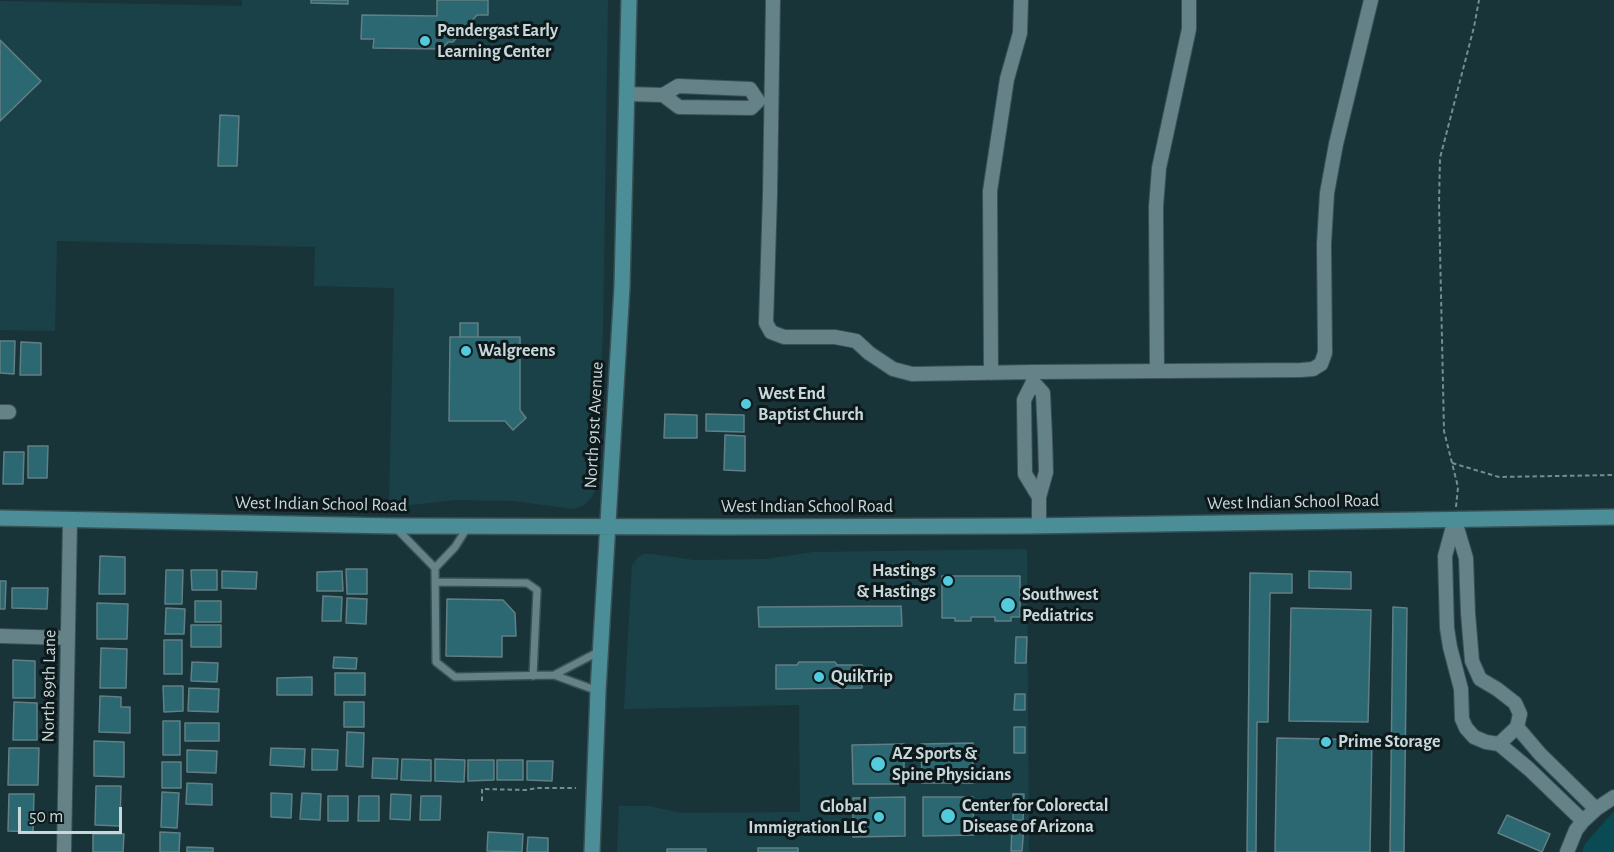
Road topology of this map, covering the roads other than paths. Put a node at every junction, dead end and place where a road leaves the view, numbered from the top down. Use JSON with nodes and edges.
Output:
{"nodes":[{"id":1,"x":629,"y":0,"type":"edge"},
{"id":2,"x":773,"y":0,"type":"edge"},
{"id":3,"x":1021,"y":0,"type":"edge"},
{"id":4,"x":1189,"y":0,"type":"edge"},
{"id":5,"x":1371,"y":0,"type":"edge"},
{"id":6,"x":627,"y":94,"type":"junction"},
{"id":7,"x":663,"y":95,"type":"junction"},
{"id":8,"x":758,"y":101,"type":"junction"},
{"id":9,"x":772,"y":102,"type":"junction"},
{"id":10,"x":1157,"y":370,"type":"junction"},
{"id":11,"x":991,"y":373,"type":"junction"},
{"id":12,"x":1033,"y":377,"type":"junction"},
{"id":13,"x":1045,"y":437,"type":"junction"},
{"id":14,"x":1025,"y":438,"type":"junction"},
{"id":15,"x":1038,"y":497,"type":"junction"},
{"id":16,"x":1614,"y":517,"type":"edge"},
{"id":17,"x":0,"y":518,"type":"edge"},
{"id":18,"x":1455,"y":519,"type":"junction"},
{"id":19,"x":70,"y":520,"type":"junction"},
{"id":20,"x":468,"y":525,"type":"junction"},
{"id":21,"x":1039,"y":525,"type":"junction"},
{"id":22,"x":393,"y":526,"type":"junction"},
{"id":23,"x":609,"y":526,"type":"junction"},
{"id":24,"x":435,"y":568,"type":"junction"},
{"id":25,"x":436,"y":582,"type":"junction"},
{"id":26,"x":0,"y":636,"type":"edge"},
{"id":27,"x":68,"y":638,"type":"junction"},
{"id":28,"x":601,"y":651,"type":"junction"},
{"id":29,"x":554,"y":675,"type":"junction"},
{"id":30,"x":533,"y":676,"type":"junction"},
{"id":31,"x":598,"y":691,"type":"junction"},
{"id":32,"x":1517,"y":727,"type":"junction"},
{"id":33,"x":1499,"y":744,"type":"junction"},
{"id":34,"x":1614,"y":797,"type":"edge"},
{"id":35,"x":1596,"y":808,"type":"junction"},
{"id":36,"x":1583,"y":821,"type":"junction"},
{"id":37,"x":64,"y":852,"type":"edge"},
{"id":38,"x":592,"y":852,"type":"edge"},
{"id":39,"x":1567,"y":852,"type":"edge"}],
"edges":[{"from":1,"to":6,"type":"main road","name":"North 91st Avenue"},
{"from":2,"to":9,"type":"street"},
{"from":3,"to":11,"type":"street"},
{"from":4,"to":10,"type":"street"},
{"from":5,"to":10,"type":"street"},
{"from":6,"to":7,"type":"street"},
{"from":6,"to":23,"type":"main road","name":"North 91st Avenue"},
{"from":7,"to":8,"type":"street"},
{"from":7,"to":8,"type":"street"},
{"from":8,"to":9,"type":"street"},
{"from":9,"to":11,"type":"street"},
{"from":10,"to":12,"type":"street"},
{"from":11,"to":12,"type":"street"},
{"from":12,"to":13,"type":"street"},
{"from":12,"to":14,"type":"street"},
{"from":13,"to":14,"type":"street"},
{"from":13,"to":15,"type":"street"},
{"from":14,"to":15,"type":"street"},
{"from":15,"to":21,"type":"street"},
{"from":16,"to":18,"type":"main road","name":"West Indian School Road"},
{"from":17,"to":19,"type":"main road","name":"West Indian School Road"},
{"from":18,"to":21,"type":"main road","name":"West Indian School Road"},
{"from":18,"to":32,"type":"street"},
{"from":18,"to":33,"type":"street"},
{"from":19,"to":22,"type":"main road","name":"West Indian School Road"},
{"from":19,"to":27,"type":"street","name":"North 89th Lane"},
{"from":20,"to":22,"type":"main road","name":"West Indian School Road"},
{"from":20,"to":23,"type":"main road","name":"West Indian School Road"},
{"from":20,"to":24,"type":"lane"},
{"from":21,"to":23,"type":"main road","name":"West Indian School Road"},
{"from":22,"to":24,"type":"lane"},
{"from":23,"to":28,"type":"main road","name":"North 91st Avenue"},
{"from":24,"to":25,"type":"lane"},
{"from":25,"to":30,"type":"lane"},
{"from":25,"to":30,"type":"lane"},
{"from":26,"to":27,"type":"street"},
{"from":27,"to":37,"type":"street","name":"North 89th Lane"},
{"from":28,"to":29,"type":"lane"},
{"from":28,"to":31,"type":"main road","name":"North 91st Avenue"},
{"from":29,"to":30,"type":"lane"},
{"from":29,"to":31,"type":"lane"},
{"from":31,"to":38,"type":"main road","name":"North 91st Avenue"},
{"from":32,"to":33,"type":"street"},
{"from":32,"to":35,"type":"street"},
{"from":33,"to":36,"type":"street"},
{"from":34,"to":35,"type":"street"},
{"from":35,"to":36,"type":"street"},
{"from":36,"to":39,"type":"street"}]}
